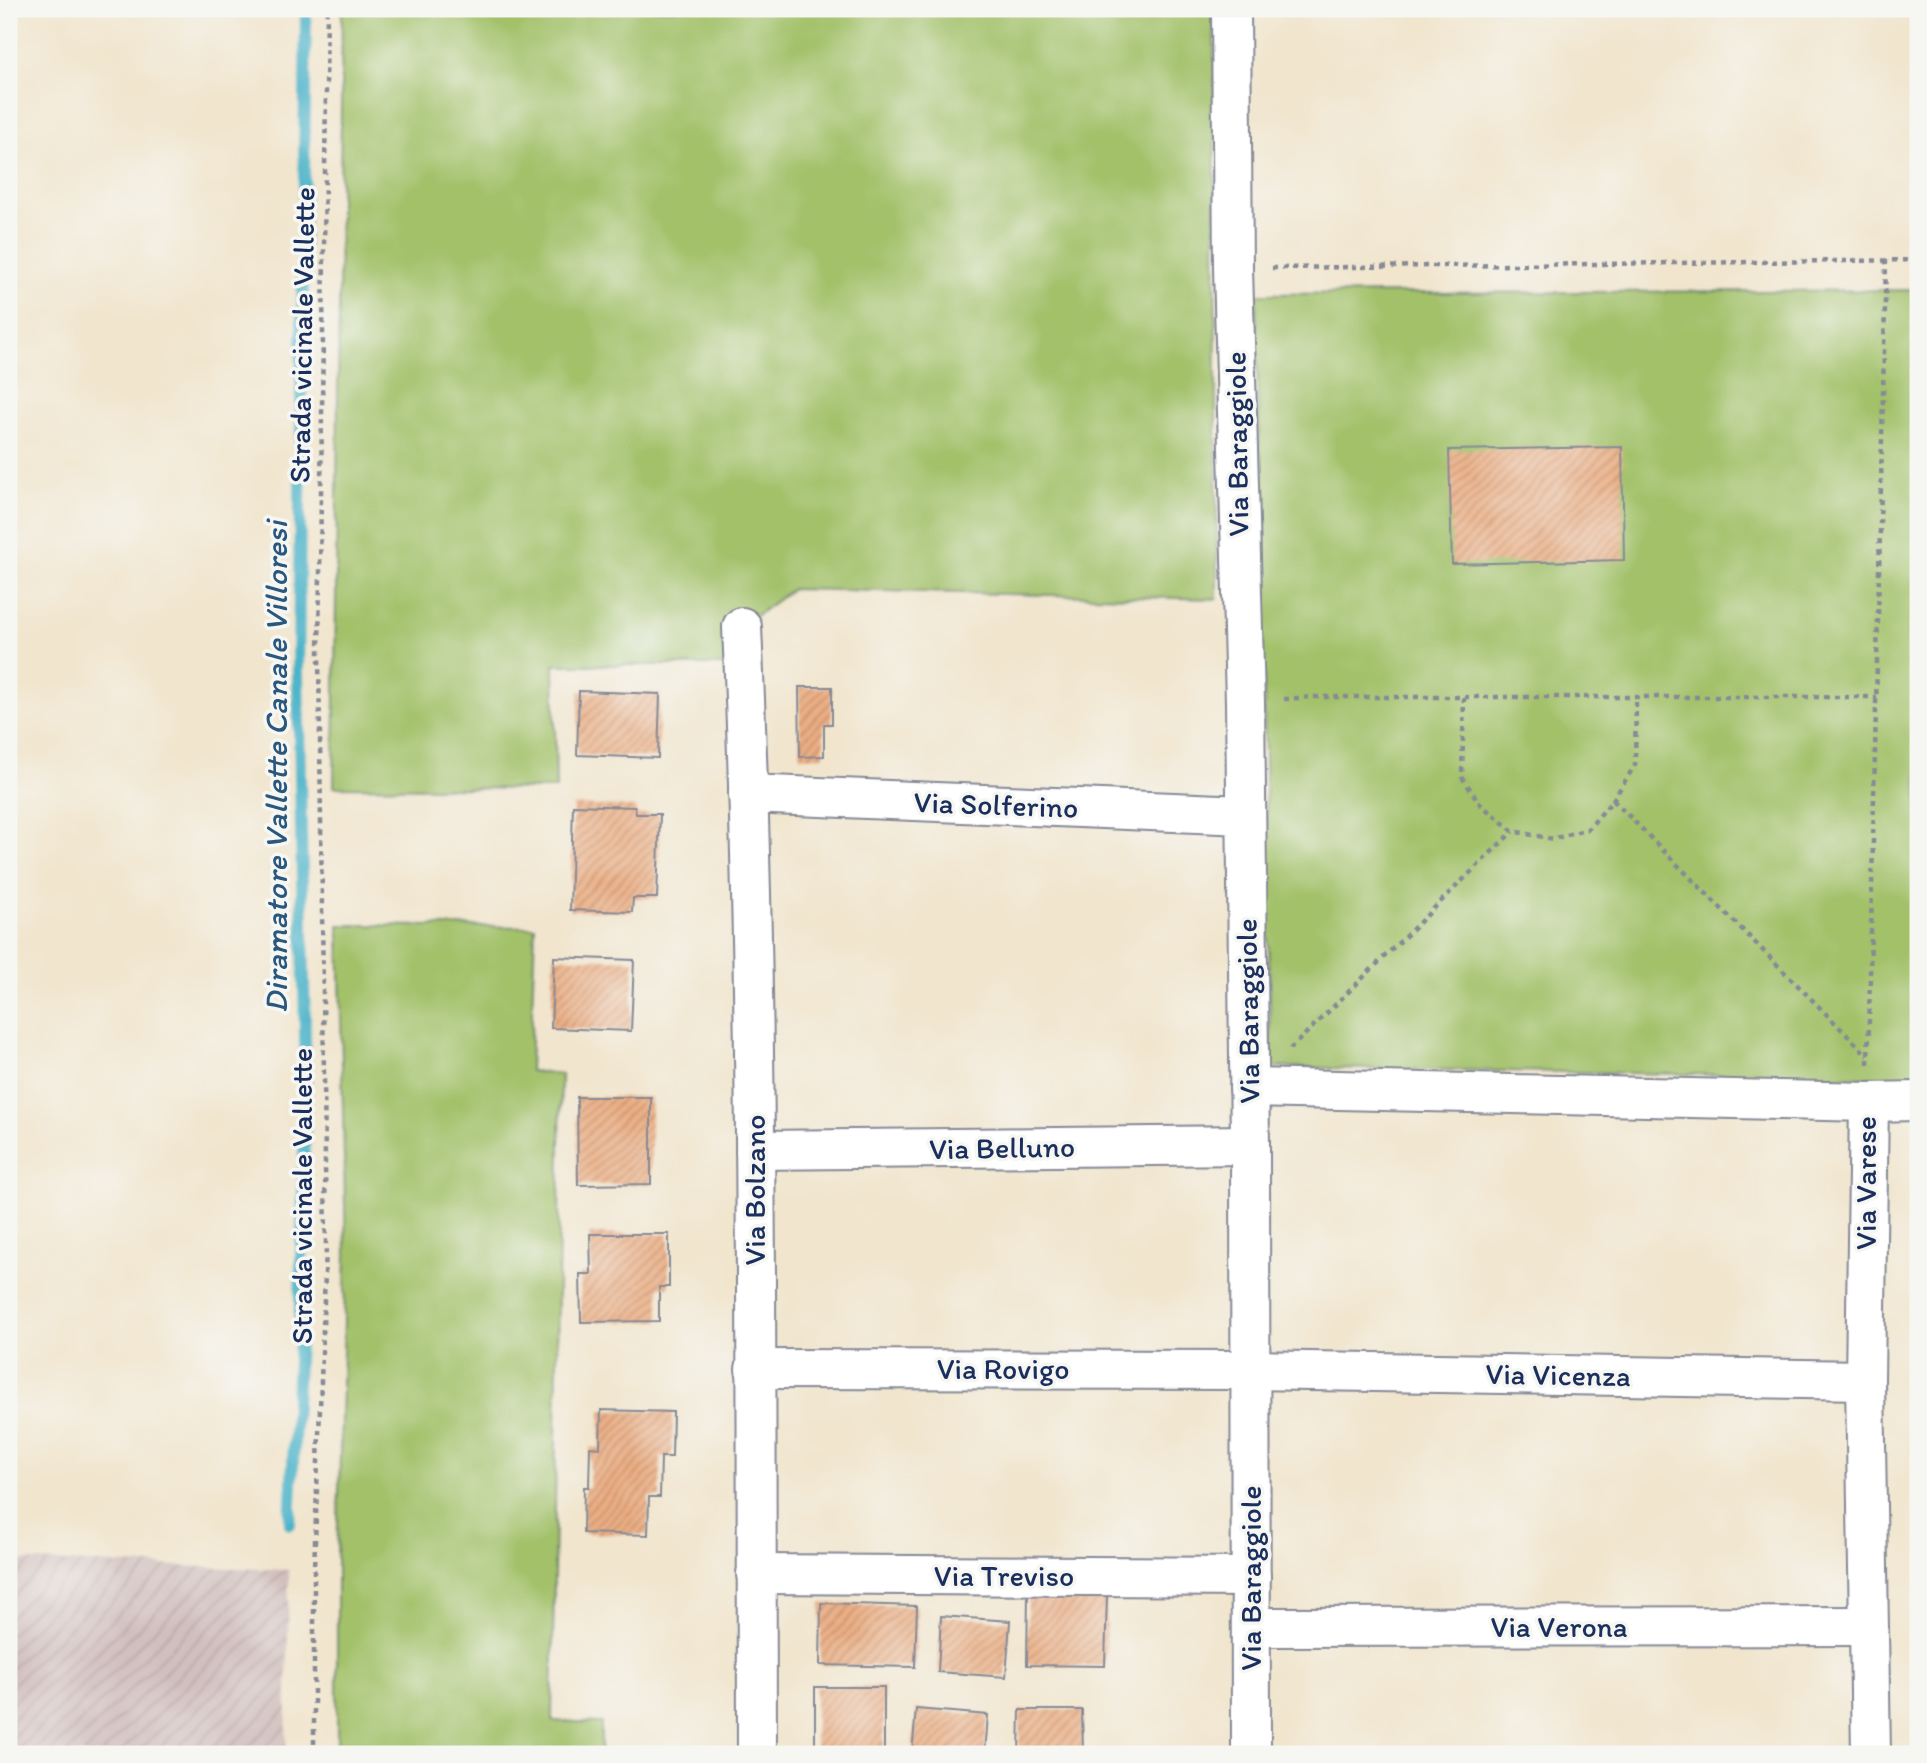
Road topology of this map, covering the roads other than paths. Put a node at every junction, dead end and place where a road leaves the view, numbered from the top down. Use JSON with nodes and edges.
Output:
{"nodes":[{"id":1,"x":1231,"y":9,"type":"edge"},
{"id":2,"x":742,"y":626,"type":"dead end"},
{"id":3,"x":748,"y":794,"type":"junction"},
{"id":4,"x":1244,"y":815,"type":"junction"},
{"id":5,"x":1249,"y":1088,"type":"junction"},
{"id":6,"x":1918,"y":1101,"type":"edge"},
{"id":7,"x":1869,"y":1102,"type":"junction"},
{"id":8,"x":1250,"y":1145,"type":"junction"},
{"id":9,"x":755,"y":1150,"type":"junction"},
{"id":10,"x":755,"y":1368,"type":"junction"},
{"id":11,"x":1251,"y":1370,"type":"junction"},
{"id":12,"x":1865,"y":1380,"type":"junction"},
{"id":13,"x":756,"y":1574,"type":"junction"},
{"id":14,"x":1251,"y":1577,"type":"junction"},
{"id":15,"x":1868,"y":1626,"type":"junction"},
{"id":16,"x":1251,"y":1627,"type":"junction"},
{"id":17,"x":757,"y":1754,"type":"edge"},
{"id":18,"x":1251,"y":1754,"type":"edge"},
{"id":19,"x":1871,"y":1754,"type":"edge"}],
"edges":[{"from":1,"to":4,"type":"street","name":"Via Baraggiole"},
{"from":2,"to":3,"type":"street","name":"Via Bolzano"},
{"from":3,"to":4,"type":"street","name":"Via Solferino"},
{"from":3,"to":9,"type":"street","name":"Via Bolzano"},
{"from":4,"to":5,"type":"street","name":"Via Baraggiole"},
{"from":5,"to":7,"type":"street","name":"Via Varese"},
{"from":5,"to":8,"type":"street","name":"Via Baraggiole"},
{"from":6,"to":7,"type":"street"},
{"from":7,"to":12,"type":"street","name":"Via Varese"},
{"from":8,"to":9,"type":"street","name":"Via Belluno"},
{"from":8,"to":11,"type":"street","name":"Via Baraggiole"},
{"from":9,"to":10,"type":"street","name":"Via Bolzano"},
{"from":10,"to":11,"type":"street","name":"Via Rovigo"},
{"from":10,"to":13,"type":"street","name":"Via Bolzano"},
{"from":11,"to":12,"type":"street","name":"Via Vicenza"},
{"from":11,"to":14,"type":"street","name":"Via Baraggiole"},
{"from":12,"to":15,"type":"street","name":"Via Varese"},
{"from":13,"to":14,"type":"street","name":"Via Treviso"},
{"from":13,"to":17,"type":"street","name":"Via Bolzano"},
{"from":14,"to":16,"type":"street","name":"Via Baraggiole"},
{"from":15,"to":16,"type":"street","name":"Via Verona"},
{"from":15,"to":19,"type":"street","name":"Via Varese"},
{"from":16,"to":18,"type":"street","name":"Via Baraggiole"}]}
